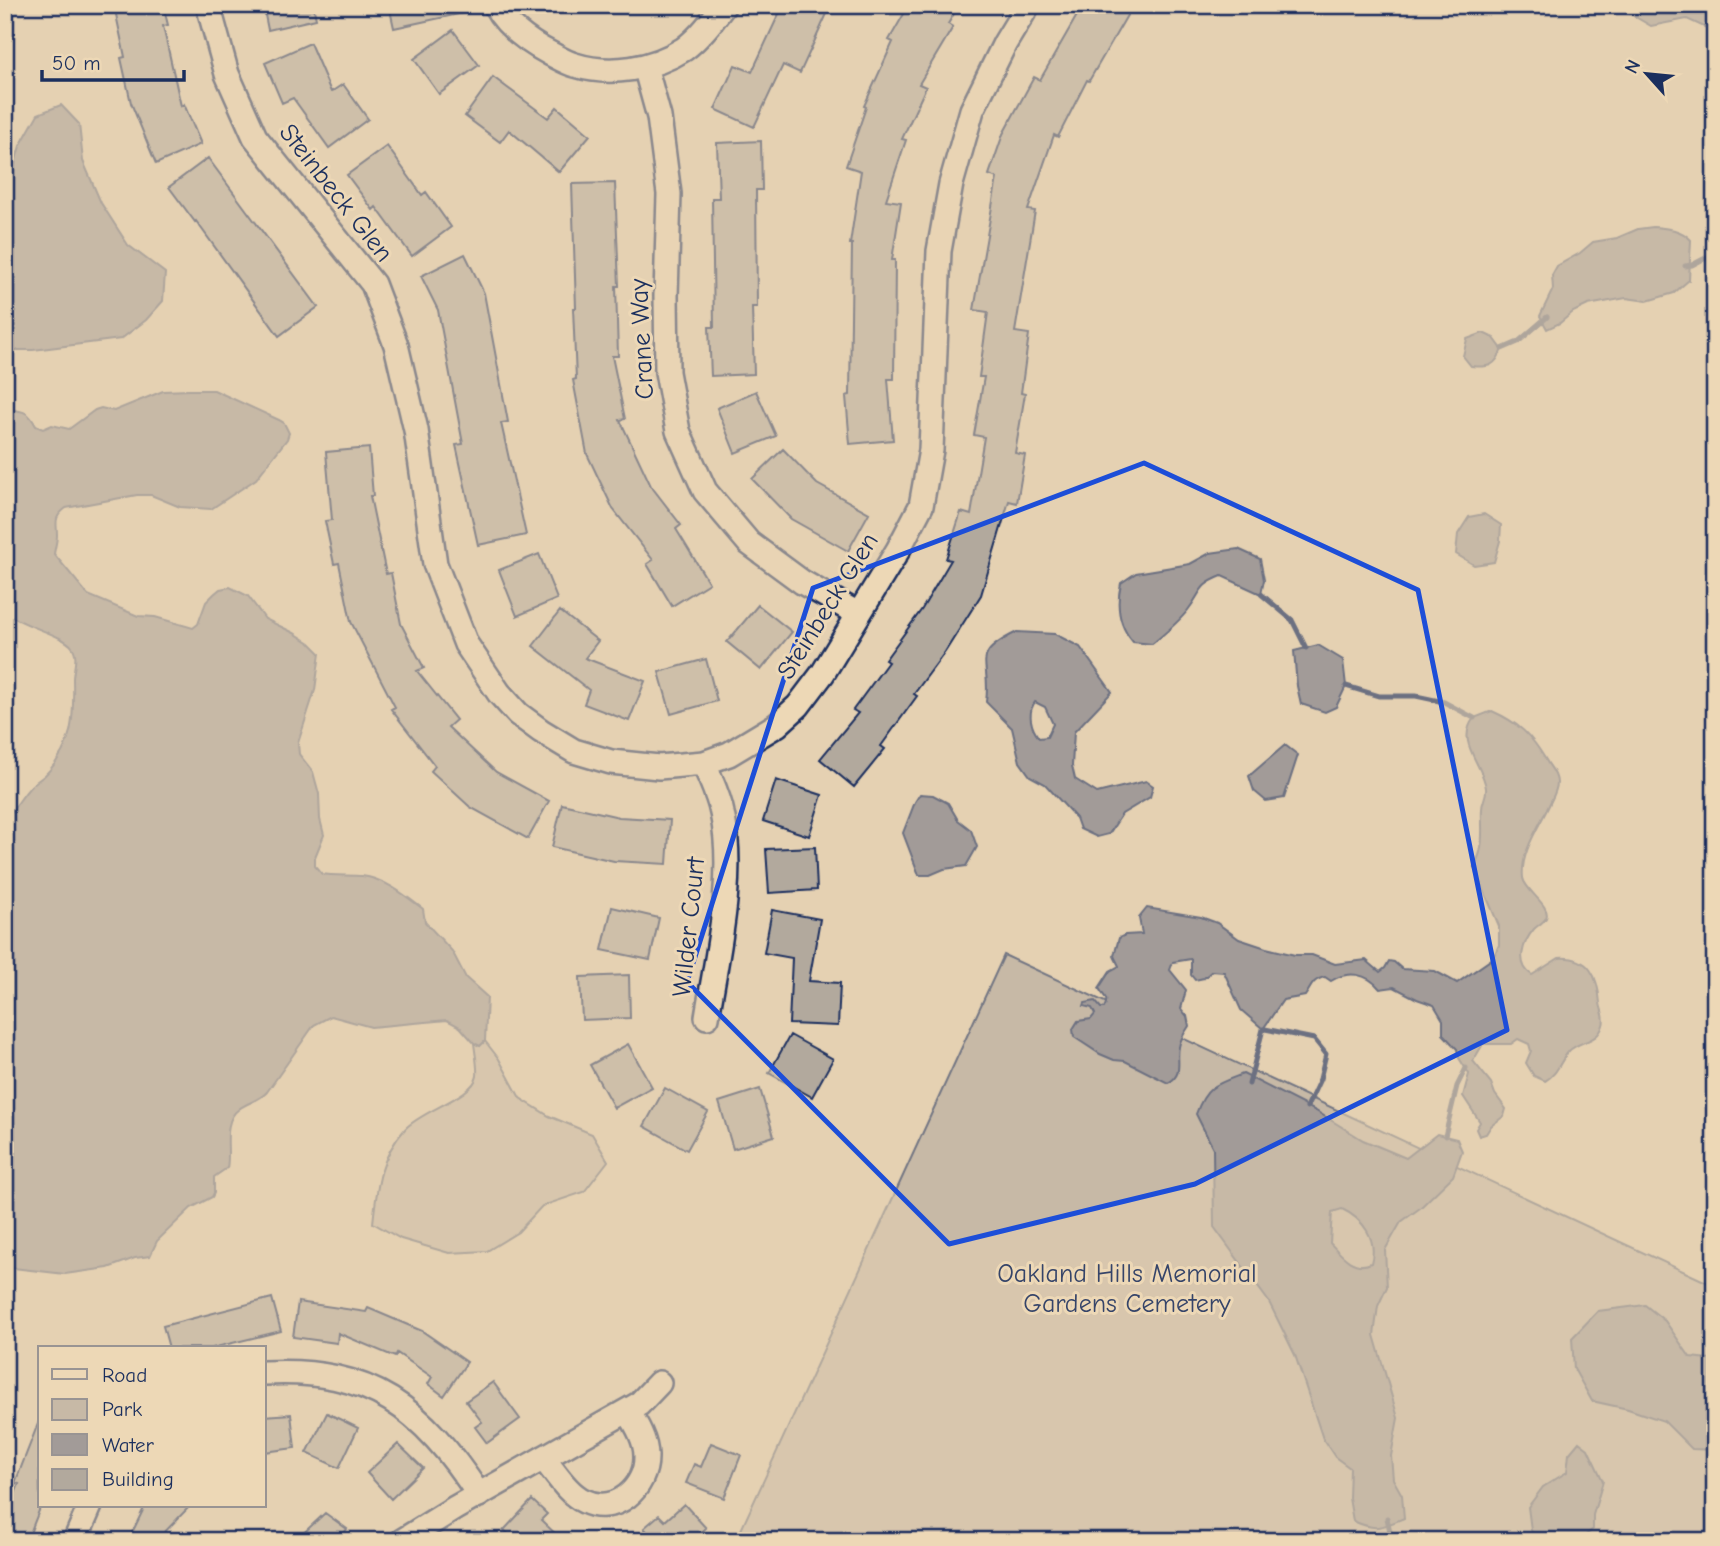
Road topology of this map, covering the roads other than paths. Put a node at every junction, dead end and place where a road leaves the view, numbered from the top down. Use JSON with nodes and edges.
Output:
{"nodes":[{"id":1,"x":208,"y":5,"type":"edge"},
{"id":2,"x":495,"y":5,"type":"edge"},
{"id":3,"x":724,"y":5,"type":"edge"},
{"id":4,"x":1028,"y":5,"type":"edge"},
{"id":5,"x":645,"y":66,"type":"junction"},
{"id":6,"x":858,"y":614,"type":"junction"},
{"id":7,"x":704,"y":762,"type":"junction"},
{"id":8,"x":707,"y":1017,"type":"dead end"},
{"id":9,"x":266,"y":1373,"type":"edge"},
{"id":10,"x":659,"y":1383,"type":"dead end"},
{"id":11,"x":628,"y":1411,"type":"junction"},
{"id":12,"x":543,"y":1458,"type":"junction"},
{"id":13,"x":479,"y":1494,"type":"junction"},
{"id":14,"x":89,"y":1508,"type":"edge"},
{"id":15,"x":75,"y":1541,"type":"edge"},
{"id":16,"x":402,"y":1541,"type":"edge"}],
"edges":[{"from":1,"to":7,"type":"street","name":"Steinbeck Glen"},
{"from":2,"to":5,"type":"street"},
{"from":3,"to":5,"type":"street"},
{"from":4,"to":6,"type":"street","name":"Steinbeck Glen"},
{"from":5,"to":6,"type":"street","name":"Crane Way"},
{"from":6,"to":7,"type":"street","name":"Steinbeck Glen"},
{"from":7,"to":8,"type":"street","name":"Wilder Court"},
{"from":9,"to":13,"type":"street"},
{"from":10,"to":11,"type":"street"},
{"from":11,"to":12,"type":"street"},
{"from":11,"to":12,"type":"street"},
{"from":12,"to":13,"type":"street"},
{"from":13,"to":16,"type":"street"},
{"from":14,"to":15,"type":"street"}]}
